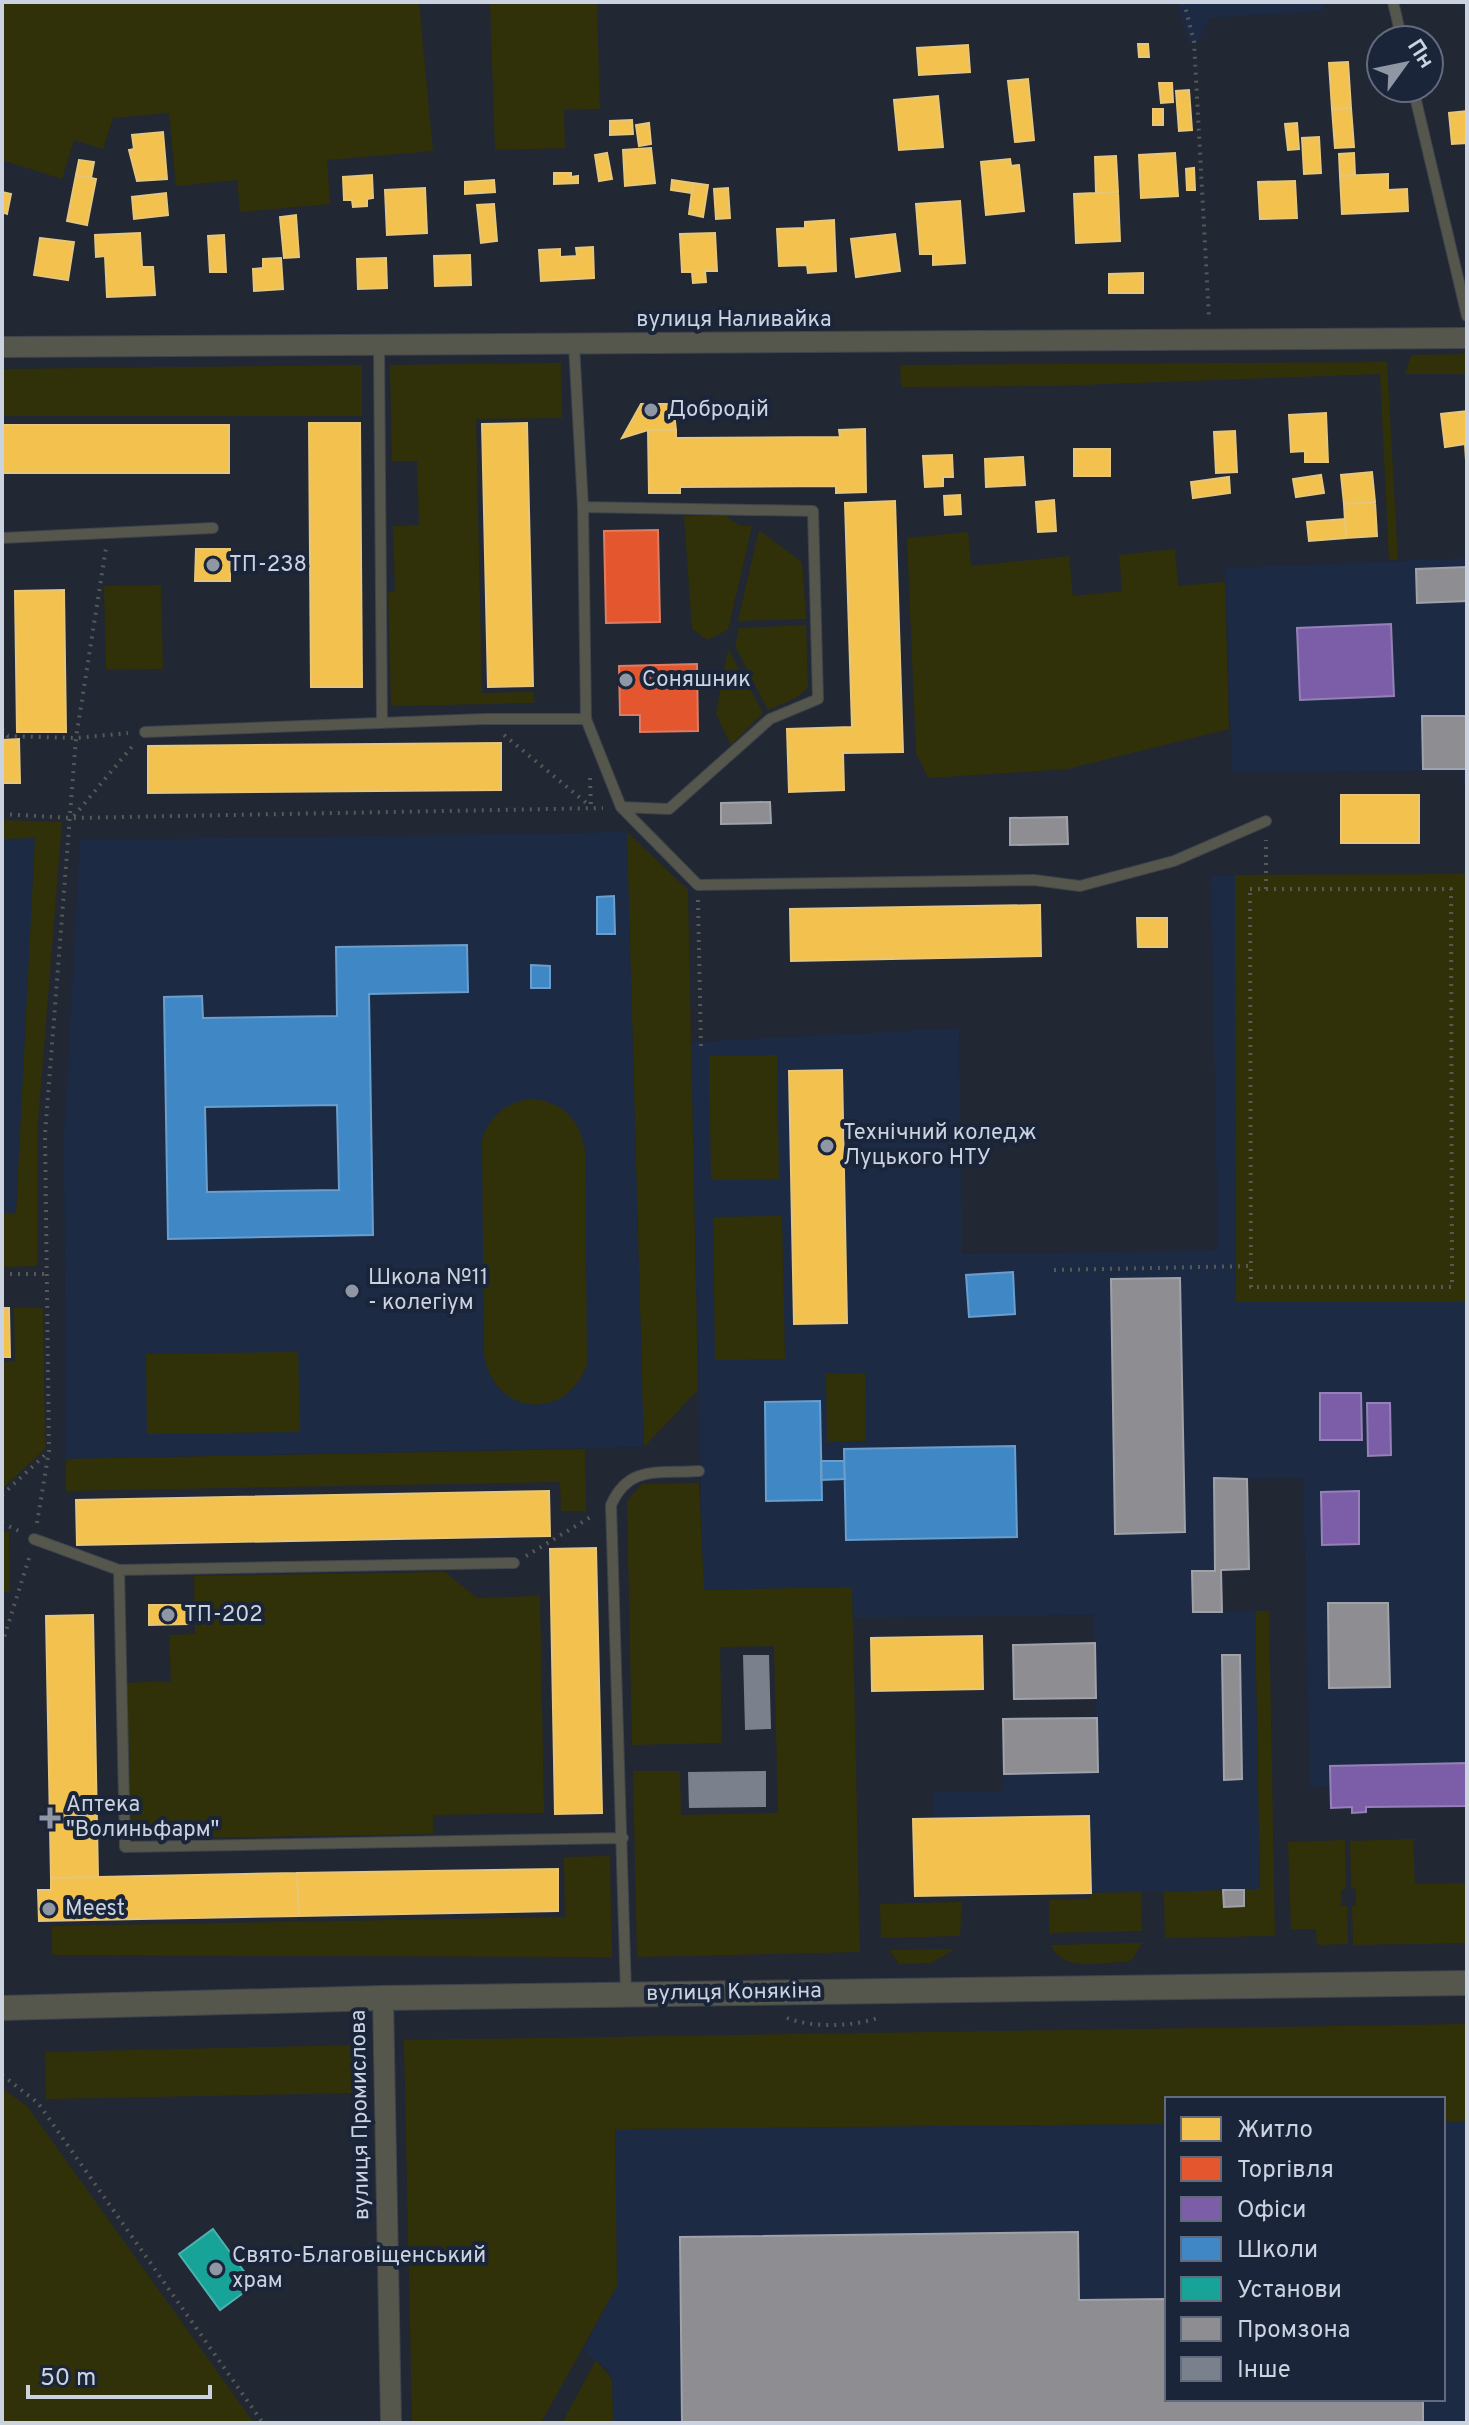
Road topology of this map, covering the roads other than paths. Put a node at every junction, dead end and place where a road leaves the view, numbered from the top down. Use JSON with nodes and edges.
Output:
{"nodes":[{"id":1,"x":1393,"y":2,"type":"edge"},
{"id":2,"x":1398,"y":24,"type":"edge"},
{"id":3,"x":1417,"y":104,"type":"edge"},
{"id":4,"x":1467,"y":316,"type":"edge"},
{"id":5,"x":1467,"y":338,"type":"edge"},
{"id":6,"x":574,"y":345,"type":"junction"},
{"id":7,"x":379,"y":346,"type":"junction"},
{"id":8,"x":2,"y":347,"type":"edge"},
{"id":9,"x":583,"y":507,"type":"junction"},
{"id":10,"x":213,"y":528,"type":"dead end"},
{"id":11,"x":2,"y":538,"type":"edge"},
{"id":12,"x":586,"y":719,"type":"junction"},
{"id":13,"x":382,"y":723,"type":"junction"},
{"id":14,"x":145,"y":732,"type":"road end"},
{"id":15,"x":621,"y":807,"type":"junction"},
{"id":16,"x":1266,"y":821,"type":"road end"},
{"id":17,"x":699,"y":1471,"type":"dead end"},
{"id":18,"x":34,"y":1539,"type":"road end"},
{"id":19,"x":514,"y":1563,"type":"road end"},
{"id":20,"x":119,"y":1570,"type":"junction"},
{"id":21,"x":623,"y":1838,"type":"junction"},
{"id":22,"x":1467,"y":1983,"type":"edge"},
{"id":23,"x":627,"y":1995,"type":"junction"},
{"id":24,"x":383,"y":1998,"type":"junction"},
{"id":25,"x":2,"y":2008,"type":"edge"},
{"id":26,"x":391,"y":2423,"type":"edge"}],
"edges":[{"from":1,"to":2,"type":"lane"},
{"from":3,"to":4,"type":"lane"},
{"from":5,"to":6,"type":"street","name":"вулиця Наливайка"},
{"from":6,"to":7,"type":"street","name":"вулиця Наливайка"},
{"from":6,"to":9,"type":"lane"},
{"from":7,"to":8,"type":"street","name":"вулиця Наливайка"},
{"from":7,"to":13,"type":"lane"},
{"from":9,"to":12,"type":"lane"},
{"from":9,"to":15,"type":"lane"},
{"from":10,"to":11,"type":"lane"},
{"from":12,"to":13,"type":"lane"},
{"from":12,"to":15,"type":"lane"},
{"from":13,"to":14,"type":"lane"},
{"from":15,"to":16,"type":"lane"},
{"from":17,"to":21,"type":"lane"},
{"from":18,"to":20,"type":"lane"},
{"from":19,"to":20,"type":"lane"},
{"from":20,"to":21,"type":"lane"},
{"from":21,"to":23,"type":"lane"},
{"from":22,"to":23,"type":"street","name":"вулиця Конякіна"},
{"from":23,"to":24,"type":"street","name":"вулиця Конякіна"},
{"from":24,"to":25,"type":"street","name":"вулиця Конякіна"},
{"from":24,"to":26,"type":"street","name":"вулиця Промислова"}]}
